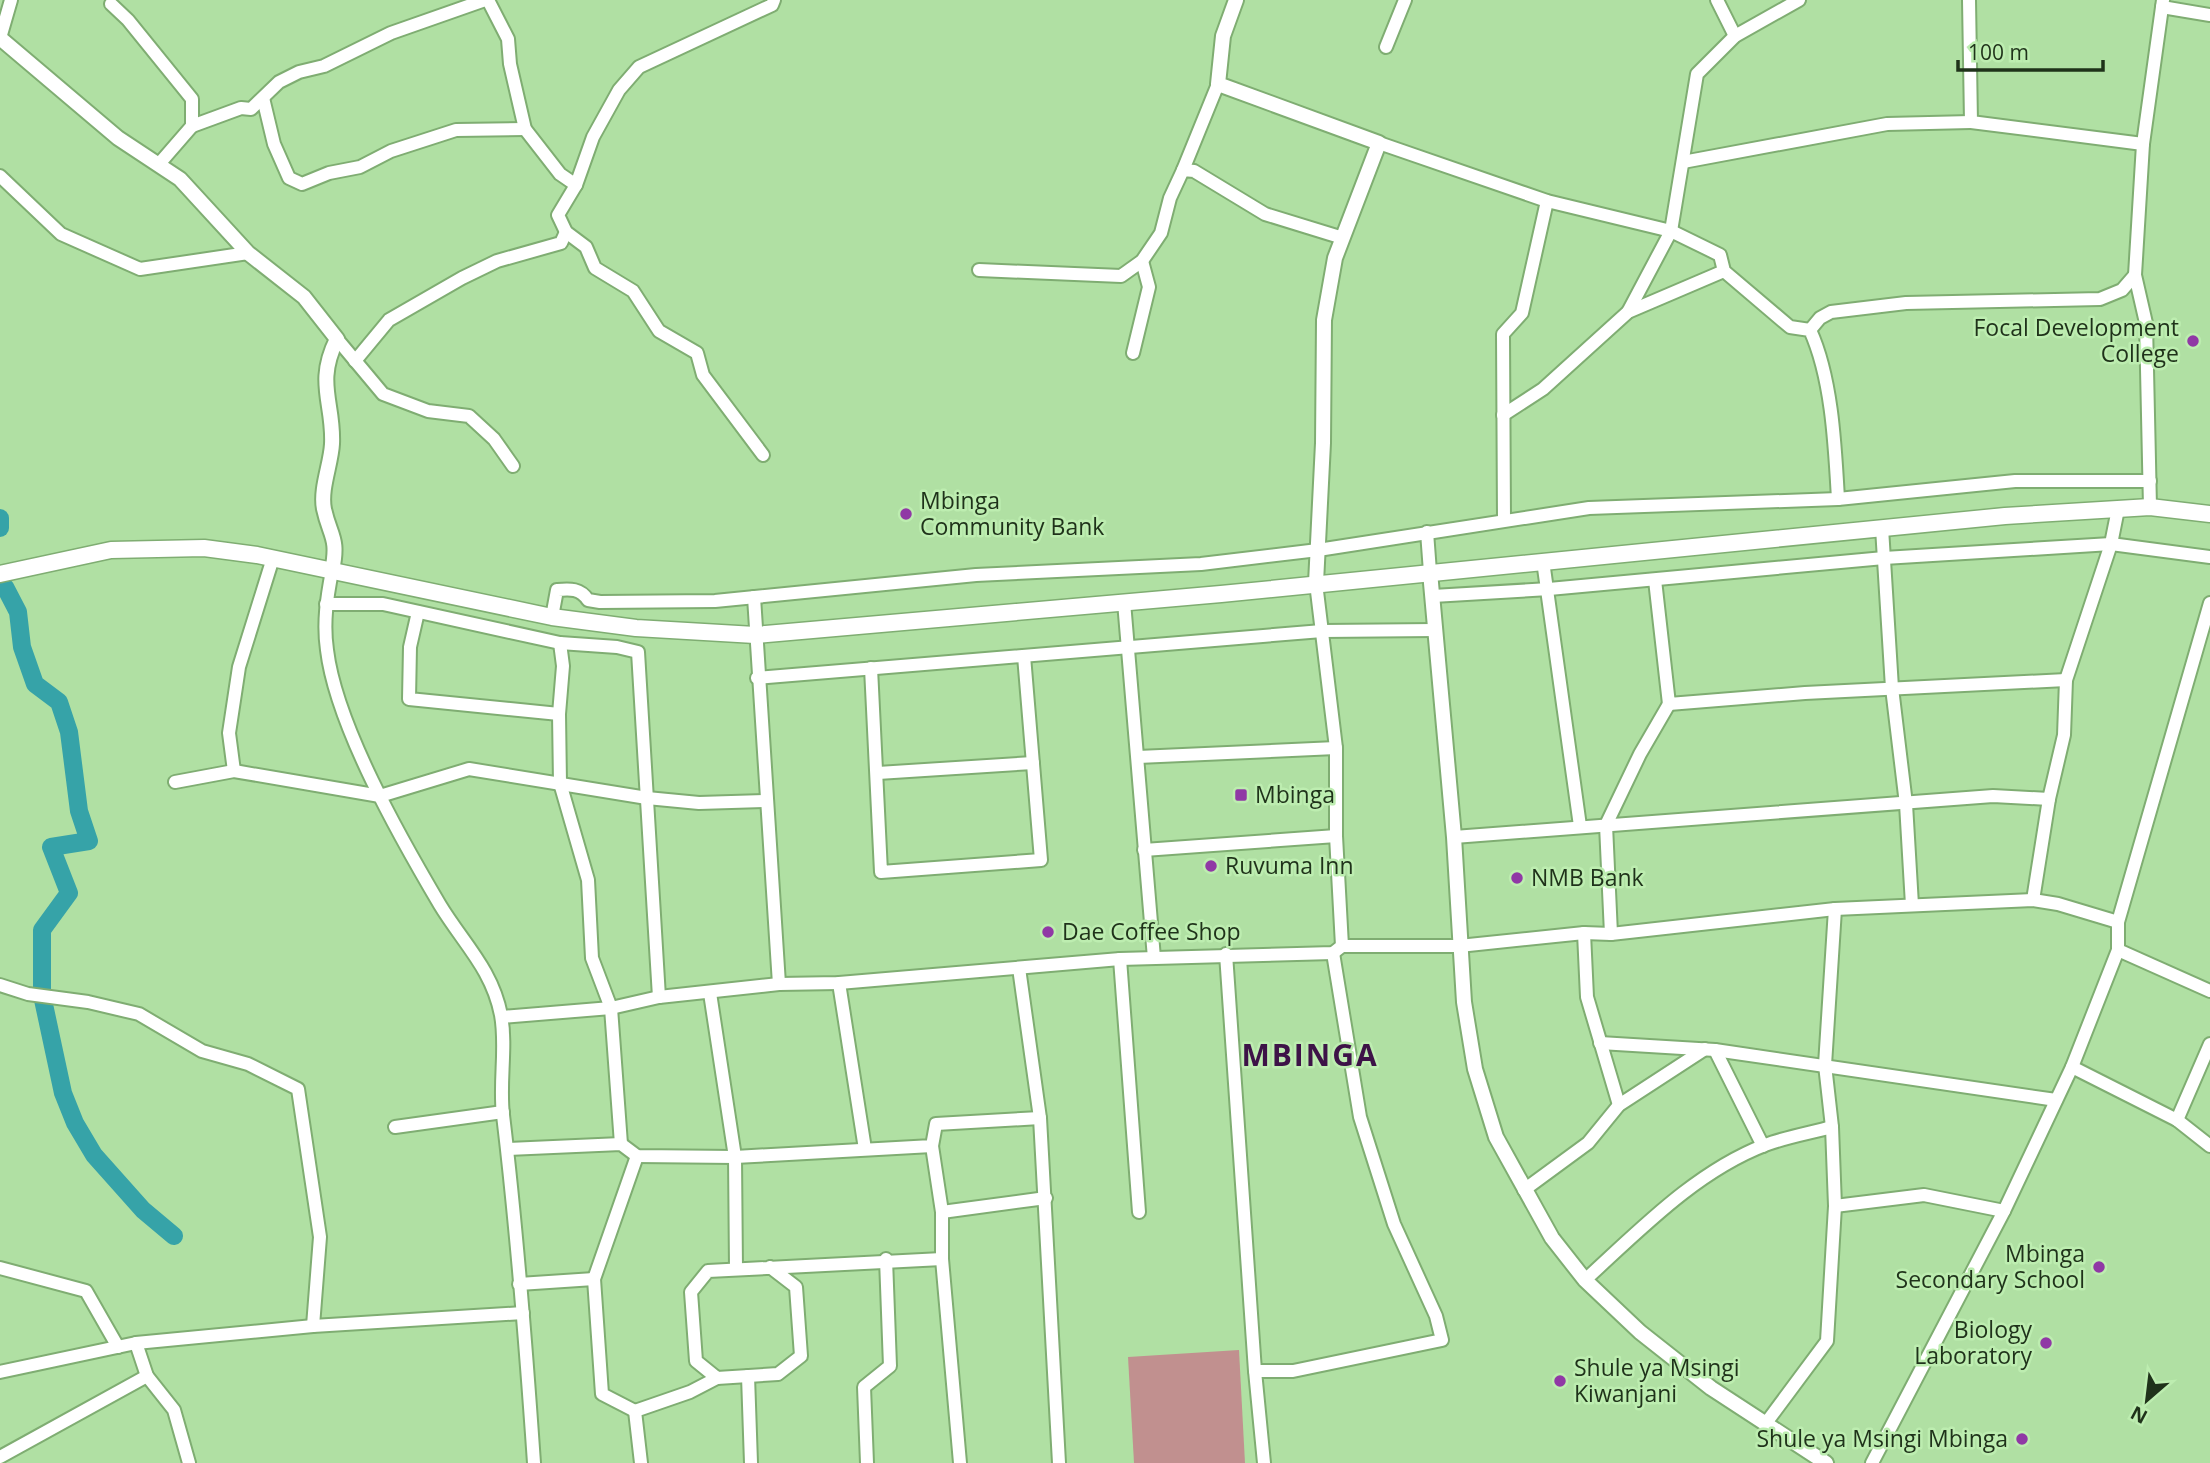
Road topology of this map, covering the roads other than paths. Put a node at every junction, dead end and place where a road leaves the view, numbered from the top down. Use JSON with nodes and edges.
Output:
{"nodes":[{"id":1,"x":11,"y":0,"type":"edge"},
{"id":2,"x":487,"y":0,"type":"edge"},
{"id":3,"x":774,"y":0,"type":"edge"},
{"id":4,"x":1236,"y":0,"type":"edge"},
{"id":5,"x":1405,"y":0,"type":"edge"},
{"id":6,"x":1717,"y":0,"type":"edge"},
{"id":7,"x":1799,"y":0,"type":"edge"},
{"id":8,"x":1969,"y":0,"type":"edge"},
{"id":9,"x":111,"y":4,"type":"dead end"},
{"id":10,"x":2162,"y":4,"type":"edge"},
{"id":11,"x":2210,"y":15,"type":"edge"},
{"id":12,"x":1735,"y":36,"type":"junction"},
{"id":13,"x":0,"y":38,"type":"edge"},
{"id":14,"x":1386,"y":47,"type":"dead end"},
{"id":15,"x":1218,"y":84,"type":"junction"},
{"id":16,"x":262,"y":98,"type":"junction"},
{"id":17,"x":1971,"y":122,"type":"junction"},
{"id":18,"x":192,"y":126,"type":"junction"},
{"id":19,"x":525,"y":129,"type":"junction"},
{"id":20,"x":1379,"y":143,"type":"junction"},
{"id":21,"x":2143,"y":144,"type":"junction"},
{"id":22,"x":1683,"y":162,"type":"junction"},
{"id":23,"x":159,"y":164,"type":"junction"},
{"id":24,"x":1183,"y":170,"type":"junction"},
{"id":25,"x":0,"y":176,"type":"edge"},
{"id":26,"x":576,"y":186,"type":"junction"},
{"id":27,"x":1547,"y":201,"type":"junction"},
{"id":28,"x":1671,"y":231,"type":"junction"},
{"id":29,"x":566,"y":232,"type":"junction"},
{"id":30,"x":1343,"y":238,"type":"junction"},
{"id":31,"x":248,"y":253,"type":"junction"},
{"id":32,"x":1142,"y":261,"type":"junction"},
{"id":33,"x":979,"y":270,"type":"dead end"},
{"id":34,"x":1724,"y":271,"type":"junction"},
{"id":35,"x":2135,"y":275,"type":"junction"},
{"id":36,"x":1628,"y":312,"type":"junction"},
{"id":37,"x":1810,"y":330,"type":"junction"},
{"id":38,"x":337,"y":339,"type":"junction"},
{"id":39,"x":1133,"y":352,"type":"dead end"},
{"id":40,"x":355,"y":361,"type":"junction"},
{"id":41,"x":1503,"y":415,"type":"junction"},
{"id":42,"x":763,"y":455,"type":"dead end"},
{"id":43,"x":513,"y":466,"type":"dead end"},
{"id":44,"x":2150,"y":481,"type":"junction"},
{"id":45,"x":1838,"y":499,"type":"junction"},
{"id":46,"x":2150,"y":507,"type":"junction"},
{"id":47,"x":2118,"y":509,"type":"junction"},
{"id":48,"x":2210,"y":514,"type":"edge"},
{"id":49,"x":1504,"y":519,"type":"junction"},
{"id":50,"x":1882,"y":528,"type":"junction"},
{"id":51,"x":1427,"y":532,"type":"junction"},
{"id":52,"x":2111,"y":544,"type":"junction"},
{"id":53,"x":1318,"y":550,"type":"junction"},
{"id":54,"x":2210,"y":557,"type":"edge"},
{"id":55,"x":273,"y":558,"type":"junction"},
{"id":56,"x":1884,"y":558,"type":"junction"},
{"id":57,"x":1543,"y":561,"type":"junction"},
{"id":58,"x":332,"y":571,"type":"junction"},
{"id":59,"x":1430,"y":572,"type":"junction"},
{"id":60,"x":0,"y":574,"type":"edge"},
{"id":61,"x":1655,"y":580,"type":"junction"},
{"id":62,"x":1316,"y":583,"type":"junction"},
{"id":63,"x":1549,"y":589,"type":"junction"},
{"id":64,"x":1433,"y":596,"type":"junction"},
{"id":65,"x":754,"y":597,"type":"junction"},
{"id":66,"x":1124,"y":602,"type":"junction"},
{"id":67,"x":2210,"y":603,"type":"edge"},
{"id":68,"x":326,"y":604,"type":"junction"},
{"id":69,"x":418,"y":612,"type":"junction"},
{"id":70,"x":552,"y":617,"type":"junction"},
{"id":71,"x":1436,"y":630,"type":"junction"},
{"id":72,"x":1322,"y":631,"type":"junction"},
{"id":73,"x":755,"y":635,"type":"junction"},
{"id":74,"x":560,"y":643,"type":"junction"},
{"id":75,"x":1129,"y":648,"type":"junction"},
{"id":76,"x":1024,"y":656,"type":"junction"},
{"id":77,"x":871,"y":668,"type":"junction"},
{"id":78,"x":757,"y":678,"type":"junction"},
{"id":79,"x":2066,"y":680,"type":"junction"},
{"id":80,"x":1892,"y":688,"type":"junction"},
{"id":81,"x":1669,"y":704,"type":"junction"},
{"id":82,"x":559,"y":714,"type":"junction"},
{"id":83,"x":1336,"y":748,"type":"junction"},
{"id":84,"x":1138,"y":757,"type":"junction"},
{"id":85,"x":1033,"y":763,"type":"junction"},
{"id":86,"x":234,"y":771,"type":"junction"},
{"id":87,"x":878,"y":773,"type":"junction"},
{"id":88,"x":175,"y":782,"type":"dead end"},
{"id":89,"x":561,"y":783,"type":"junction"},
{"id":90,"x":380,"y":796,"type":"junction"},
{"id":91,"x":647,"y":798,"type":"junction"},
{"id":92,"x":2049,"y":799,"type":"junction"},
{"id":93,"x":765,"y":801,"type":"junction"},
{"id":94,"x":1906,"y":804,"type":"junction"},
{"id":95,"x":1606,"y":825,"type":"junction"},
{"id":96,"x":1580,"y":826,"type":"junction"},
{"id":97,"x":1336,"y":835,"type":"junction"},
{"id":98,"x":1454,"y":837,"type":"junction"},
{"id":99,"x":1144,"y":850,"type":"junction"},
{"id":100,"x":2032,"y":900,"type":"junction"},
{"id":101,"x":1912,"y":905,"type":"junction"},
{"id":102,"x":1835,"y":909,"type":"junction"},
{"id":103,"x":2119,"y":922,"type":"junction"},
{"id":104,"x":1584,"y":933,"type":"junction"},
{"id":105,"x":1611,"y":934,"type":"junction"},
{"id":106,"x":1460,"y":946,"type":"junction"},
{"id":107,"x":1337,"y":949,"type":"junction"},
{"id":108,"x":2118,"y":950,"type":"junction"},
{"id":109,"x":1226,"y":954,"type":"junction"},
{"id":110,"x":1154,"y":958,"type":"junction"},
{"id":111,"x":1120,"y":959,"type":"junction"},
{"id":112,"x":1019,"y":968,"type":"junction"},
{"id":113,"x":839,"y":983,"type":"junction"},
{"id":114,"x":779,"y":984,"type":"junction"},
{"id":115,"x":0,"y":985,"type":"edge"},
{"id":116,"x":2210,"y":992,"type":"edge"},
{"id":117,"x":710,"y":993,"type":"junction"},
{"id":118,"x":659,"y":997,"type":"junction"},
{"id":119,"x":611,"y":1008,"type":"junction"},
{"id":120,"x":502,"y":1017,"type":"junction"},
{"id":121,"x":1600,"y":1043,"type":"junction"},
{"id":122,"x":2210,"y":1044,"type":"edge"},
{"id":123,"x":1710,"y":1050,"type":"junction"},
{"id":124,"x":1825,"y":1065,"type":"junction"},
{"id":125,"x":2072,"y":1067,"type":"junction"},
{"id":126,"x":2056,"y":1100,"type":"junction"},
{"id":127,"x":1619,"y":1105,"type":"junction"},
{"id":128,"x":503,"y":1112,"type":"junction"},
{"id":129,"x":1040,"y":1118,"type":"junction"},
{"id":130,"x":2177,"y":1120,"type":"junction"},
{"id":131,"x":395,"y":1127,"type":"dead end"},
{"id":132,"x":1832,"y":1127,"type":"junction"},
{"id":133,"x":621,"y":1144,"type":"junction"},
{"id":134,"x":932,"y":1146,"type":"junction"},
{"id":135,"x":1763,"y":1146,"type":"junction"},
{"id":136,"x":2210,"y":1146,"type":"edge"},
{"id":137,"x":508,"y":1149,"type":"junction"},
{"id":138,"x":865,"y":1149,"type":"junction"},
{"id":139,"x":638,"y":1156,"type":"junction"},
{"id":140,"x":735,"y":1157,"type":"junction"},
{"id":141,"x":1524,"y":1190,"type":"junction"},
{"id":142,"x":1046,"y":1198,"type":"junction"},
{"id":143,"x":1835,"y":1206,"type":"junction"},
{"id":144,"x":2004,"y":1211,"type":"junction"},
{"id":145,"x":942,"y":1212,"type":"junction"},
{"id":146,"x":1139,"y":1213,"type":"dead end"},
{"id":147,"x":886,"y":1259,"type":"junction"},
{"id":148,"x":942,"y":1259,"type":"junction"},
{"id":149,"x":770,"y":1267,"type":"junction"},
{"id":150,"x":0,"y":1268,"type":"edge"},
{"id":151,"x":736,"y":1269,"type":"junction"},
{"id":152,"x":594,"y":1279,"type":"junction"},
{"id":153,"x":1585,"y":1280,"type":"junction"},
{"id":154,"x":519,"y":1284,"type":"junction"},
{"id":155,"x":523,"y":1313,"type":"junction"},
{"id":156,"x":313,"y":1326,"type":"junction"},
{"id":157,"x":136,"y":1343,"type":"junction"},
{"id":158,"x":118,"y":1347,"type":"junction"},
{"id":159,"x":1255,"y":1371,"type":"junction"},
{"id":160,"x":0,"y":1372,"type":"edge"},
{"id":161,"x":148,"y":1376,"type":"junction"},
{"id":162,"x":748,"y":1376,"type":"junction"},
{"id":163,"x":718,"y":1378,"type":"junction"},
{"id":164,"x":635,"y":1411,"type":"junction"},
{"id":165,"x":1766,"y":1423,"type":"junction"},
{"id":166,"x":0,"y":1457,"type":"edge"},
{"id":167,"x":189,"y":1463,"type":"edge"},
{"id":168,"x":534,"y":1463,"type":"edge"},
{"id":169,"x":640,"y":1463,"type":"edge"},
{"id":170,"x":751,"y":1463,"type":"edge"},
{"id":171,"x":867,"y":1463,"type":"edge"},
{"id":172,"x":960,"y":1463,"type":"edge"},
{"id":173,"x":1059,"y":1463,"type":"edge"},
{"id":174,"x":1264,"y":1463,"type":"edge"},
{"id":175,"x":1826,"y":1463,"type":"edge"},
{"id":176,"x":1872,"y":1463,"type":"edge"}],
"edges":[{"from":1,"to":13,"type":"street"},
{"from":2,"to":16,"type":"street"},
{"from":2,"to":19,"type":"street"},
{"from":3,"to":26,"type":"street"},
{"from":4,"to":15,"type":"street"},
{"from":5,"to":14,"type":"street"},
{"from":6,"to":12,"type":"street"},
{"from":7,"to":12,"type":"street"},
{"from":8,"to":17,"type":"street"},
{"from":9,"to":18,"type":"street"},
{"from":10,"to":11,"type":"street"},
{"from":10,"to":21,"type":"street"},
{"from":12,"to":22,"type":"street"},
{"from":13,"to":23,"type":"street"},
{"from":15,"to":20,"type":"street"},
{"from":15,"to":24,"type":"street"},
{"from":16,"to":18,"type":"street"},
{"from":16,"to":19,"type":"street"},
{"from":17,"to":21,"type":"street"},
{"from":17,"to":22,"type":"street"},
{"from":18,"to":23,"type":"street"},
{"from":19,"to":26,"type":"street"},
{"from":20,"to":27,"type":"street"},
{"from":20,"to":30,"type":"street"},
{"from":21,"to":35,"type":"street"},
{"from":22,"to":28,"type":"street"},
{"from":23,"to":31,"type":"street"},
{"from":24,"to":30,"type":"street"},
{"from":24,"to":32,"type":"street"},
{"from":25,"to":31,"type":"street"},
{"from":26,"to":29,"type":"street"},
{"from":27,"to":28,"type":"street"},
{"from":27,"to":41,"type":"street"},
{"from":28,"to":34,"type":"street"},
{"from":28,"to":36,"type":"street"},
{"from":29,"to":40,"type":"street"},
{"from":29,"to":42,"type":"street"},
{"from":30,"to":53,"type":"street"},
{"from":31,"to":38,"type":"street"},
{"from":32,"to":33,"type":"street"},
{"from":32,"to":39,"type":"street"},
{"from":34,"to":36,"type":"street"},
{"from":34,"to":37,"type":"street"},
{"from":35,"to":37,"type":"street"},
{"from":35,"to":44,"type":"street"},
{"from":36,"to":41,"type":"street"},
{"from":37,"to":45,"type":"street"},
{"from":38,"to":40,"type":"street"},
{"from":38,"to":58,"type":"street"},
{"from":40,"to":43,"type":"street"},
{"from":41,"to":49,"type":"street"},
{"from":44,"to":45,"type":"street"},
{"from":44,"to":46,"type":"street"},
{"from":45,"to":49,"type":"street"},
{"from":46,"to":47,"type":"main road"},
{"from":46,"to":48,"type":"main road"},
{"from":47,"to":50,"type":"main road"},
{"from":47,"to":52,"type":"street"},
{"from":49,"to":51,"type":"street"},
{"from":50,"to":56,"type":"street"},
{"from":50,"to":57,"type":"main road"},
{"from":51,"to":53,"type":"street"},
{"from":51,"to":59,"type":"street"},
{"from":52,"to":54,"type":"street"},
{"from":52,"to":56,"type":"street"},
{"from":52,"to":79,"type":"street"},
{"from":53,"to":62,"type":"street"},
{"from":53,"to":65,"type":"street"},
{"from":55,"to":58,"type":"main road"},
{"from":55,"to":60,"type":"main road"},
{"from":55,"to":86,"type":"street"},
{"from":56,"to":61,"type":"street"},
{"from":56,"to":80,"type":"street"},
{"from":57,"to":59,"type":"main road"},
{"from":57,"to":63,"type":"street"},
{"from":58,"to":68,"type":"street"},
{"from":58,"to":70,"type":"main road"},
{"from":59,"to":62,"type":"main road"},
{"from":59,"to":64,"type":"street"},
{"from":61,"to":63,"type":"street"},
{"from":61,"to":81,"type":"street"},
{"from":62,"to":66,"type":"main road"},
{"from":62,"to":72,"type":"street"},
{"from":63,"to":64,"type":"street"},
{"from":63,"to":96,"type":"street"},
{"from":64,"to":71,"type":"street"},
{"from":65,"to":70,"type":"street"},
{"from":65,"to":73,"type":"street"},
{"from":66,"to":73,"type":"main road"},
{"from":66,"to":75,"type":"street"},
{"from":67,"to":103,"type":"street"},
{"from":68,"to":69,"type":"street"},
{"from":68,"to":90,"type":"street"},
{"from":69,"to":74,"type":"street"},
{"from":69,"to":82,"type":"street"},
{"from":70,"to":73,"type":"main road"},
{"from":71,"to":72,"type":"street"},
{"from":71,"to":98,"type":"street"},
{"from":72,"to":75,"type":"street"},
{"from":72,"to":83,"type":"street"},
{"from":73,"to":78,"type":"street"},
{"from":74,"to":82,"type":"street"},
{"from":74,"to":91,"type":"street"},
{"from":75,"to":76,"type":"street"},
{"from":75,"to":84,"type":"street"},
{"from":76,"to":77,"type":"street"},
{"from":76,"to":85,"type":"street"},
{"from":77,"to":78,"type":"street"},
{"from":77,"to":87,"type":"street"},
{"from":78,"to":93,"type":"street"},
{"from":79,"to":80,"type":"street"},
{"from":79,"to":92,"type":"street"},
{"from":80,"to":81,"type":"street"},
{"from":80,"to":94,"type":"street"},
{"from":81,"to":95,"type":"street"},
{"from":82,"to":89,"type":"street"},
{"from":83,"to":84,"type":"street"},
{"from":83,"to":97,"type":"street"},
{"from":84,"to":99,"type":"street"},
{"from":85,"to":87,"type":"street"},
{"from":85,"to":87,"type":"street"},
{"from":86,"to":88,"type":"street"},
{"from":86,"to":90,"type":"street"},
{"from":89,"to":90,"type":"street"},
{"from":89,"to":91,"type":"street"},
{"from":89,"to":119,"type":"street"},
{"from":90,"to":120,"type":"street"},
{"from":91,"to":93,"type":"street"},
{"from":91,"to":118,"type":"street"},
{"from":92,"to":94,"type":"street"},
{"from":92,"to":100,"type":"street"},
{"from":93,"to":114,"type":"street"},
{"from":94,"to":95,"type":"street"},
{"from":94,"to":101,"type":"street"},
{"from":95,"to":96,"type":"street"},
{"from":95,"to":105,"type":"street"},
{"from":96,"to":98,"type":"street"},
{"from":97,"to":99,"type":"street"},
{"from":97,"to":107,"type":"street"},
{"from":98,"to":106,"type":"street"},
{"from":99,"to":110,"type":"street"},
{"from":100,"to":101,"type":"street"},
{"from":100,"to":103,"type":"street"},
{"from":101,"to":102,"type":"street"},
{"from":102,"to":105,"type":"street"},
{"from":102,"to":124,"type":"street"},
{"from":103,"to":108,"type":"street"},
{"from":104,"to":105,"type":"street"},
{"from":104,"to":106,"type":"street"},
{"from":104,"to":121,"type":"street"},
{"from":106,"to":107,"type":"street"},
{"from":106,"to":141,"type":"street"},
{"from":107,"to":109,"type":"street"},
{"from":107,"to":159,"type":"street"},
{"from":108,"to":116,"type":"street"},
{"from":108,"to":125,"type":"street"},
{"from":109,"to":110,"type":"street"},
{"from":109,"to":159,"type":"street"},
{"from":110,"to":111,"type":"street"},
{"from":111,"to":112,"type":"street"},
{"from":111,"to":146,"type":"street"},
{"from":112,"to":113,"type":"street"},
{"from":112,"to":129,"type":"street"},
{"from":113,"to":114,"type":"street"},
{"from":113,"to":138,"type":"street"},
{"from":114,"to":117,"type":"street"},
{"from":115,"to":156,"type":"street"},
{"from":117,"to":118,"type":"street"},
{"from":117,"to":140,"type":"street"},
{"from":118,"to":119,"type":"street"},
{"from":119,"to":120,"type":"street"},
{"from":119,"to":133,"type":"street"},
{"from":120,"to":128,"type":"street"},
{"from":121,"to":123,"type":"street"},
{"from":121,"to":127,"type":"street"},
{"from":122,"to":130,"type":"street"},
{"from":123,"to":124,"type":"street"},
{"from":123,"to":127,"type":"street"},
{"from":123,"to":135,"type":"street"},
{"from":124,"to":126,"type":"street"},
{"from":124,"to":132,"type":"street"},
{"from":125,"to":126,"type":"street"},
{"from":125,"to":130,"type":"street"},
{"from":126,"to":144,"type":"street"},
{"from":127,"to":141,"type":"street"},
{"from":128,"to":131,"type":"street"},
{"from":128,"to":137,"type":"street"},
{"from":129,"to":134,"type":"street"},
{"from":129,"to":142,"type":"street"},
{"from":130,"to":136,"type":"street"},
{"from":132,"to":135,"type":"street"},
{"from":132,"to":143,"type":"street"},
{"from":133,"to":137,"type":"street"},
{"from":133,"to":139,"type":"street"},
{"from":134,"to":138,"type":"street"},
{"from":134,"to":145,"type":"street"},
{"from":135,"to":153,"type":"street"},
{"from":137,"to":154,"type":"street"},
{"from":138,"to":140,"type":"street"},
{"from":139,"to":140,"type":"street"},
{"from":139,"to":152,"type":"street"},
{"from":140,"to":151,"type":"street"},
{"from":141,"to":153,"type":"street"},
{"from":142,"to":145,"type":"street"},
{"from":142,"to":173,"type":"street"},
{"from":143,"to":144,"type":"street"},
{"from":143,"to":165,"type":"street"},
{"from":144,"to":176,"type":"street"},
{"from":145,"to":148,"type":"street"},
{"from":147,"to":148,"type":"street"},
{"from":147,"to":149,"type":"street"},
{"from":147,"to":171,"type":"street"},
{"from":148,"to":172,"type":"street"},
{"from":149,"to":151,"type":"street"},
{"from":149,"to":162,"type":"street"},
{"from":150,"to":158,"type":"street"},
{"from":151,"to":163,"type":"street"},
{"from":152,"to":154,"type":"street"},
{"from":152,"to":164,"type":"street"},
{"from":153,"to":165,"type":"street"},
{"from":154,"to":155,"type":"street"},
{"from":155,"to":156,"type":"street"},
{"from":155,"to":168,"type":"street"},
{"from":156,"to":157,"type":"street"},
{"from":157,"to":158,"type":"street"},
{"from":157,"to":161,"type":"street"},
{"from":158,"to":160,"type":"street"},
{"from":159,"to":174,"type":"street"},
{"from":161,"to":166,"type":"street"},
{"from":161,"to":167,"type":"street"},
{"from":162,"to":163,"type":"street"},
{"from":162,"to":170,"type":"street"},
{"from":163,"to":164,"type":"street"},
{"from":164,"to":169,"type":"street"},
{"from":165,"to":175,"type":"street"}]}
